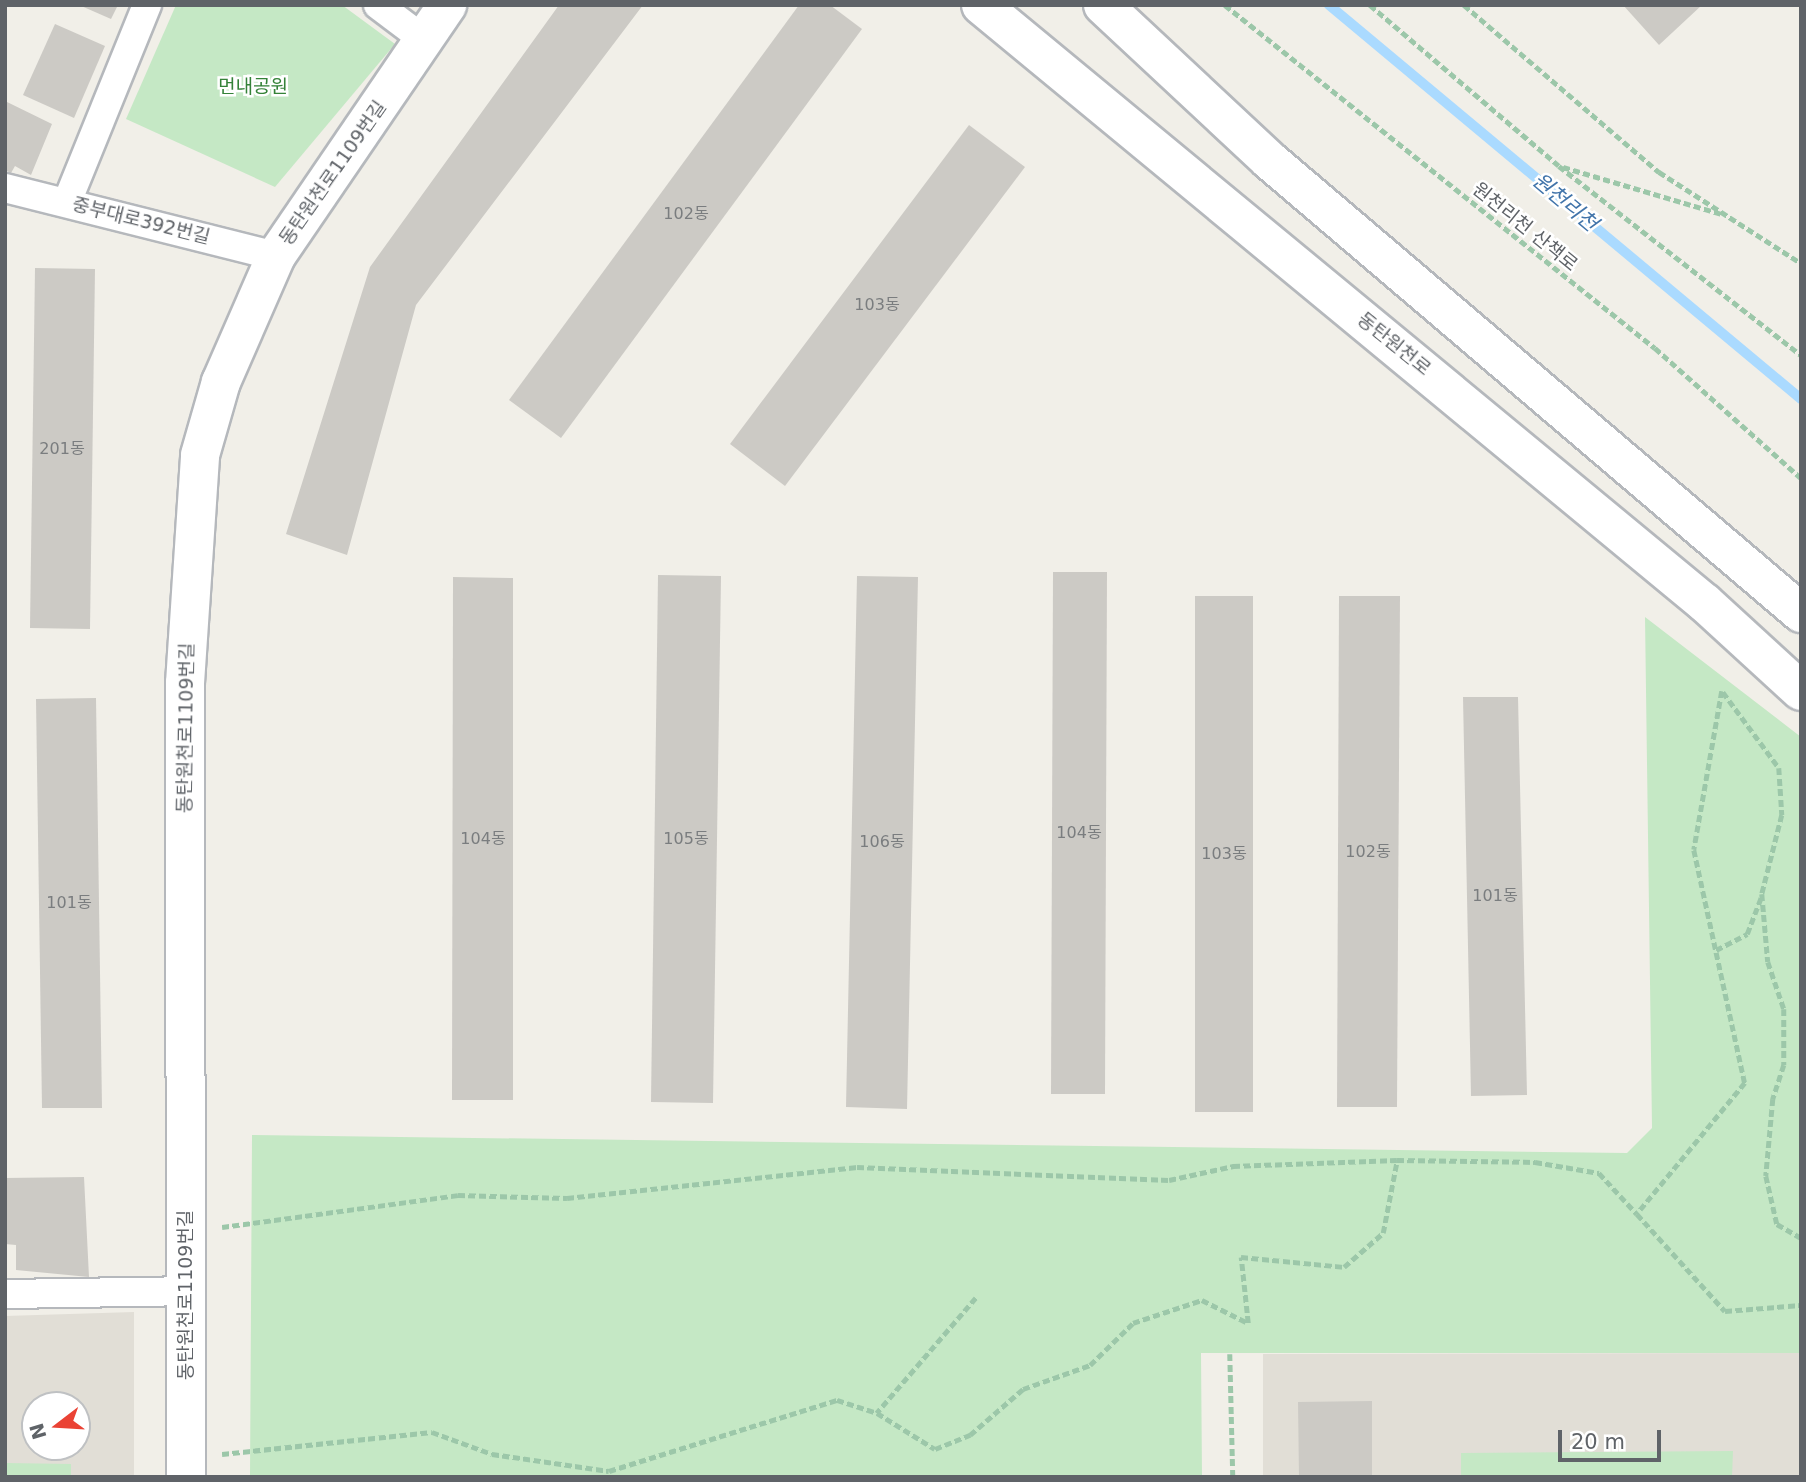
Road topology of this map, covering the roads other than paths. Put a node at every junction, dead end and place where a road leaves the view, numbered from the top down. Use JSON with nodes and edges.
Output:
{"nodes":[{"id":1,"x":147,"y":5,"type":"edge"},
{"id":2,"x":378,"y":5,"type":"edge"},
{"id":3,"x":447,"y":5,"type":"edge"},
{"id":4,"x":981,"y":5,"type":"edge"},
{"id":5,"x":1103,"y":5,"type":"edge"},
{"id":6,"x":426,"y":41,"type":"junction"},
{"id":7,"x":5,"y":188,"type":"edge"},
{"id":8,"x":66,"y":202,"type":"junction"},
{"id":9,"x":276,"y":256,"type":"junction"},
{"id":10,"x":1801,"y":613,"type":"edge"},
{"id":11,"x":1801,"y":691,"type":"edge"},
{"id":12,"x":186,"y":1291,"type":"junction"},
{"id":13,"x":5,"y":1294,"type":"edge"},
{"id":14,"x":186,"y":1468,"type":"edge"}],
"edges":[{"from":1,"to":8,"type":"street"},
{"from":2,"to":6,"type":"street"},
{"from":3,"to":6,"type":"main road","name":"동탄원천로1109번길"},
{"from":4,"to":11,"type":"main road","name":"동탄원천로"},
{"from":5,"to":10,"type":"main road"},
{"from":6,"to":9,"type":"main road","name":"동탄원천로1109번길"},
{"from":7,"to":8,"type":"street","name":"중부대로392번길"},
{"from":8,"to":9,"type":"street","name":"중부대로392번길"},
{"from":9,"to":12,"type":"main road","name":"동탄원천로1109번길"},
{"from":12,"to":13,"type":"street"},
{"from":12,"to":14,"type":"main road","name":"동탄원천로1109번길"}]}
